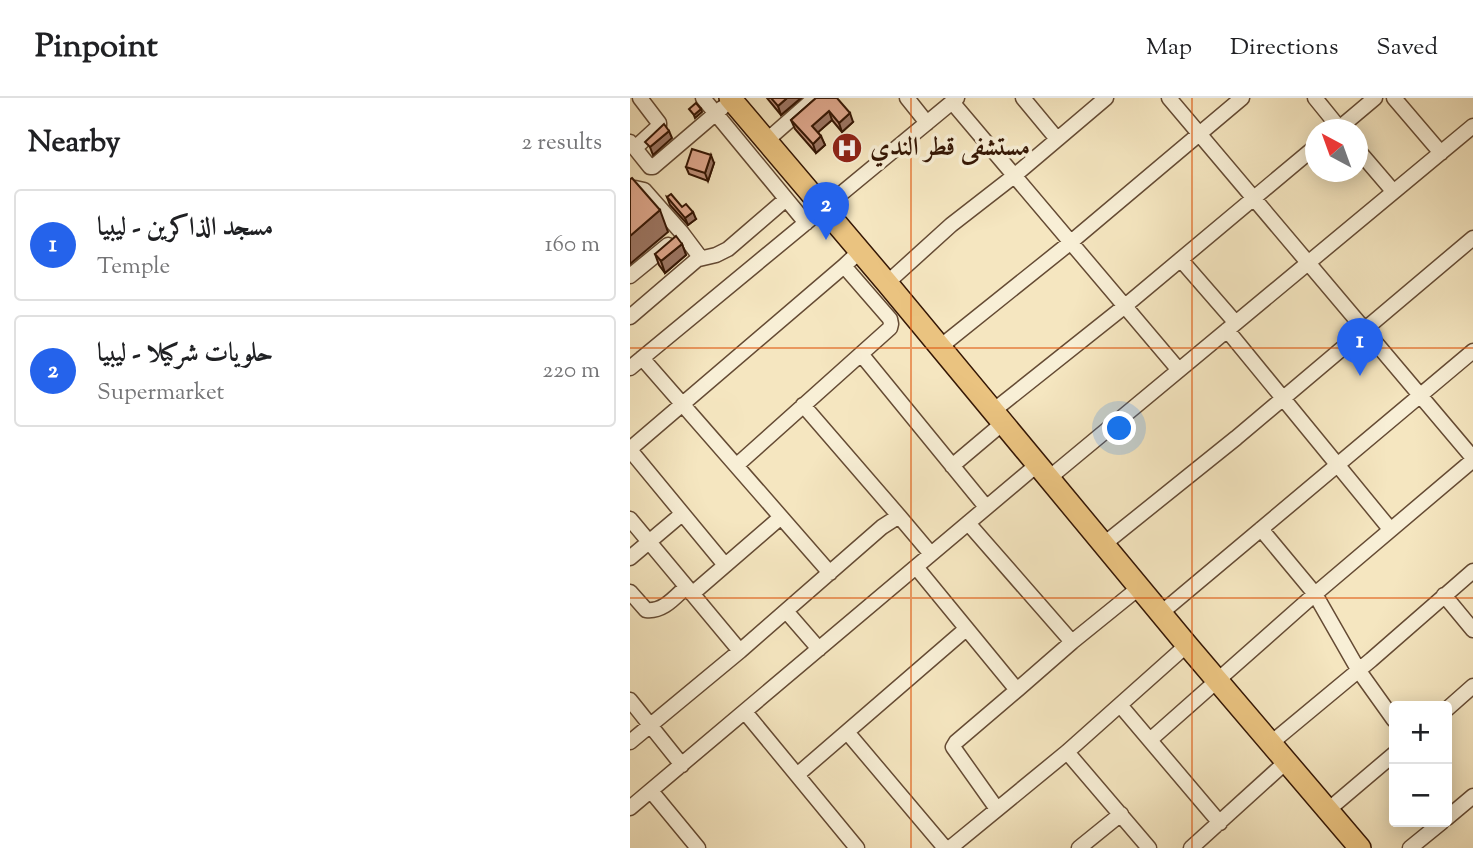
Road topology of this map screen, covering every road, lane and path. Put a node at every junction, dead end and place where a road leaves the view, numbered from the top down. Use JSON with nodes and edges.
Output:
{"nodes":[{"id":1,"x":640,"y":98,"type":"edge"},
{"id":2,"x":703,"y":98,"type":"edge"},
{"id":3,"x":815,"y":98,"type":"edge"},
{"id":4,"x":907,"y":98,"type":"edge"},
{"id":5,"x":1023,"y":98,"type":"edge"},
{"id":6,"x":1106,"y":98,"type":"edge"},
{"id":7,"x":1169,"y":98,"type":"edge"},
{"id":8,"x":1242,"y":98,"type":"edge"},
{"id":9,"x":1315,"y":98,"type":"edge"},
{"id":10,"x":1375,"y":98,"type":"edge"},
{"id":11,"x":1394,"y":98,"type":"edge"},
{"id":12,"x":954,"y":100,"type":"edge"},
{"id":13,"x":726,"y":104,"type":"edge"},
{"id":14,"x":1331,"y":119,"type":"edge"},
{"id":15,"x":1351,"y":119,"type":"edge"},
{"id":16,"x":927,"y":123,"type":"junction"},
{"id":17,"x":1199,"y":134,"type":"junction"},
{"id":18,"x":1470,"y":135,"type":"edge"},
{"id":19,"x":1057,"y":139,"type":"junction"},
{"id":20,"x":766,"y":141,"type":"junction"},
{"id":21,"x":632,"y":145,"type":"edge"},
{"id":22,"x":1441,"y":153,"type":"junction"},
{"id":23,"x":1305,"y":156,"type":"edge"},
{"id":24,"x":1368,"y":162,"type":"edge"},
{"id":25,"x":1014,"y":176,"type":"junction"},
{"id":26,"x":1393,"y":191,"type":"junction"},
{"id":27,"x":630,"y":192,"type":"edge"},
{"id":28,"x":786,"y":199,"type":"junction"},
{"id":29,"x":1254,"y":199,"type":"junction"},
{"id":30,"x":823,"y":209,"type":"junction"},
{"id":31,"x":806,"y":223,"type":"junction"},
{"id":32,"x":682,"y":233,"type":"junction"},
{"id":33,"x":1473,"y":239,"type":"edge"},
{"id":34,"x":1071,"y":243,"type":"junction"},
{"id":35,"x":699,"y":259,"type":"junction"},
{"id":36,"x":852,"y":259,"type":"junction"},
{"id":37,"x":1181,"y":260,"type":"junction"},
{"id":38,"x":1308,"y":263,"type":"junction"},
{"id":39,"x":630,"y":276,"type":"edge"},
{"id":40,"x":887,"y":283,"type":"junction"},
{"id":41,"x":1125,"y":306,"type":"junction"},
{"id":42,"x":630,"y":317,"type":"edge"},
{"id":43,"x":1231,"y":326,"type":"junction"},
{"id":44,"x":1365,"y":330,"type":"junction"},
{"id":45,"x":940,"y":347,"type":"junction"},
{"id":46,"x":1473,"y":351,"type":"edge"},
{"id":47,"x":861,"y":354,"type":"junction"},
{"id":48,"x":642,"y":358,"type":"junction"},
{"id":49,"x":630,"y":368,"type":"edge"},
{"id":50,"x":1178,"y":369,"type":"junction"},
{"id":51,"x":1420,"y":396,"type":"junction"},
{"id":52,"x":1284,"y":398,"type":"junction"},
{"id":53,"x":683,"y":404,"type":"junction"},
{"id":54,"x":803,"y":405,"type":"junction"},
{"id":55,"x":998,"y":417,"type":"junction"},
{"id":56,"x":630,"y":450,"type":"edge"},
{"id":57,"x":1473,"y":459,"type":"edge"},
{"id":58,"x":1339,"y":464,"type":"junction"},
{"id":59,"x":737,"y":466,"type":"junction"},
{"id":60,"x":952,"y":466,"type":"junction"},
{"id":61,"x":1043,"y":471,"type":"junction"},
{"id":62,"x":986,"y":507,"type":"junction"},
{"id":63,"x":682,"y":514,"type":"junction"},
{"id":64,"x":899,"y":516,"type":"junction"},
{"id":65,"x":782,"y":517,"type":"junction"},
{"id":66,"x":630,"y":519,"type":"edge"},
{"id":67,"x":968,"y":523,"type":"junction"},
{"id":68,"x":1261,"y":529,"type":"junction"},
{"id":69,"x":1390,"y":529,"type":"junction"},
{"id":70,"x":649,"y":541,"type":"junction"},
{"id":71,"x":1104,"y":544,"type":"junction"},
{"id":72,"x":931,"y":554,"type":"junction"},
{"id":73,"x":630,"y":558,"type":"edge"},
{"id":74,"x":725,"y":565,"type":"junction"},
{"id":75,"x":916,"y":567,"type":"junction"},
{"id":76,"x":1473,"y":571,"type":"edge"},
{"id":77,"x":831,"y":573,"type":"junction"},
{"id":78,"x":1139,"y":587,"type":"junction"},
{"id":79,"x":689,"y":591,"type":"junction"},
{"id":80,"x":630,"y":592,"type":"edge"},
{"id":81,"x":1315,"y":594,"type":"junction"},
{"id":82,"x":1444,"y":595,"type":"junction"},
{"id":83,"x":786,"y":611,"type":"junction"},
{"id":84,"x":1161,"y":613,"type":"junction"},
{"id":85,"x":966,"y":629,"type":"junction"},
{"id":86,"x":1473,"y":630,"type":"edge"},
{"id":87,"x":1072,"y":642,"type":"junction"},
{"id":88,"x":1187,"y":645,"type":"junction"},
{"id":89,"x":819,"y":649,"type":"junction"},
{"id":90,"x":740,"y":651,"type":"junction"},
{"id":91,"x":1359,"y":671,"type":"junction"},
{"id":92,"x":1218,"y":681,"type":"junction"},
{"id":93,"x":1473,"y":686,"type":"edge"},
{"id":94,"x":1017,"y":690,"type":"junction"},
{"id":95,"x":630,"y":700,"type":"edge"},
{"id":96,"x":1120,"y":705,"type":"junction"},
{"id":97,"x":1452,"y":705,"type":"edge"},
{"id":98,"x":745,"y":712,"type":"junction"},
{"id":99,"x":1389,"y":713,"type":"edge"},
{"id":100,"x":650,"y":726,"type":"junction"},
{"id":101,"x":847,"y":732,"type":"junction"},
{"id":102,"x":1150,"y":740,"type":"junction"},
{"id":103,"x":630,"y":742,"type":"edge"},
{"id":104,"x":1271,"y":743,"type":"junction"},
{"id":105,"x":1067,"y":752,"type":"junction"},
{"id":106,"x":1389,"y":758,"type":"edge"},
{"id":107,"x":1287,"y":761,"type":"junction"},
{"id":108,"x":682,"y":765,"type":"junction"},
{"id":109,"x":797,"y":775,"type":"junction"},
{"id":110,"x":651,"y":791,"type":"junction"},
{"id":111,"x":1473,"y":796,"type":"edge"},
{"id":112,"x":630,"y":808,"type":"edge"},
{"id":113,"x":997,"y":809,"type":"junction"},
{"id":114,"x":1328,"y":810,"type":"junction"},
{"id":115,"x":1121,"y":814,"type":"junction"},
{"id":116,"x":1452,"y":814,"type":"edge"},
{"id":117,"x":1220,"y":823,"type":"junction"},
{"id":118,"x":1436,"y":827,"type":"edge"},
{"id":119,"x":1351,"y":845,"type":"edge"},
{"id":120,"x":698,"y":848,"type":"edge"},
{"id":121,"x":857,"y":848,"type":"edge"},
{"id":122,"x":948,"y":848,"type":"edge"},
{"id":123,"x":1079,"y":848,"type":"edge"},
{"id":124,"x":1149,"y":848,"type":"edge"},
{"id":125,"x":1191,"y":848,"type":"edge"},
{"id":126,"x":1410,"y":848,"type":"edge"}],
"edges":[{"from":1,"to":21,"type":"street"},
{"from":2,"to":13,"type":"street"},
{"from":3,"to":20,"type":"street"},
{"from":4,"to":16,"type":"street"},
{"from":5,"to":19,"type":"street"},
{"from":6,"to":19,"type":"street"},
{"from":7,"to":17,"type":"street"},
{"from":8,"to":17,"type":"street"},
{"from":9,"to":14,"type":"street"},
{"from":10,"to":15,"type":"street"},
{"from":11,"to":22,"type":"street"},
{"from":12,"to":16,"type":"street"},
{"from":12,"to":25,"type":"street"},
{"from":13,"to":20,"type":"highway"},
{"from":13,"to":21,"type":"street"},
{"from":13,"to":28,"type":"street"},
{"from":16,"to":30,"type":"street"},
{"from":17,"to":29,"type":"street"},
{"from":17,"to":34,"type":"street"},
{"from":18,"to":22,"type":"street"},
{"from":19,"to":25,"type":"street"},
{"from":20,"to":30,"type":"highway"},
{"from":22,"to":26,"type":"street"},
{"from":23,"to":29,"type":"street"},
{"from":24,"to":26,"type":"street"},
{"from":25,"to":34,"type":"street"},
{"from":25,"to":40,"type":"street"},
{"from":26,"to":38,"type":"street"},
{"from":27,"to":32,"type":"street"},
{"from":28,"to":31,"type":"street"},
{"from":28,"to":35,"type":"street"},
{"from":29,"to":37,"type":"street"},
{"from":29,"to":38,"type":"street"},
{"from":30,"to":31,"type":"street"},
{"from":30,"to":36,"type":"highway"},
{"from":31,"to":48,"type":"street"},
{"from":32,"to":35,"type":"street"},
{"from":32,"to":39,"type":"street"},
{"from":33,"to":44,"type":"street"},
{"from":34,"to":41,"type":"street"},
{"from":34,"to":45,"type":"street"},
{"from":35,"to":42,"type":"street"},
{"from":36,"to":40,"type":"highway"},
{"from":36,"to":47,"type":"street"},
{"from":36,"to":53,"type":"street"},
{"from":37,"to":41,"type":"street"},
{"from":37,"to":43,"type":"street"},
{"from":38,"to":43,"type":"street"},
{"from":38,"to":44,"type":"street"},
{"from":40,"to":45,"type":"highway"},
{"from":41,"to":50,"type":"street"},
{"from":41,"to":55,"type":"street"},
{"from":43,"to":50,"type":"street"},
{"from":43,"to":52,"type":"street"},
{"from":44,"to":51,"type":"street"},
{"from":44,"to":52,"type":"street"},
{"from":45,"to":55,"type":"highway"},
{"from":46,"to":51,"type":"street"},
{"from":47,"to":54,"type":"street"},
{"from":47,"to":60,"type":"street"},
{"from":48,"to":49,"type":"street"},
{"from":48,"to":53,"type":"street"},
{"from":50,"to":61,"type":"street"},
{"from":51,"to":57,"type":"street"},
{"from":51,"to":58,"type":"street"},
{"from":52,"to":58,"type":"street"},
{"from":52,"to":71,"type":"street"},
{"from":53,"to":56,"type":"street"},
{"from":53,"to":59,"type":"street"},
{"from":54,"to":59,"type":"street"},
{"from":54,"to":64,"type":"street"},
{"from":55,"to":60,"type":"street"},
{"from":55,"to":61,"type":"highway"},
{"from":56,"to":63,"type":"street"},
{"from":57,"to":69,"type":"street"},
{"from":58,"to":68,"type":"street"},
{"from":58,"to":69,"type":"street"},
{"from":59,"to":65,"type":"street"},
{"from":60,"to":62,"type":"street"},
{"from":61,"to":62,"type":"street"},
{"from":61,"to":71,"type":"highway"},
{"from":62,"to":67,"type":"street"},
{"from":63,"to":70,"type":"street"},
{"from":63,"to":74,"type":"street"},
{"from":64,"to":72,"type":"street"},
{"from":64,"to":77,"type":"street"},
{"from":65,"to":74,"type":"street"},
{"from":65,"to":77,"type":"street"},
{"from":66,"to":70,"type":"street"},
{"from":67,"to":72,"type":"street"},
{"from":67,"to":87,"type":"street"},
{"from":68,"to":81,"type":"street"},
{"from":68,"to":84,"type":"street"},
{"from":69,"to":81,"type":"street"},
{"from":70,"to":73,"type":"street"},
{"from":70,"to":79,"type":"street"},
{"from":71,"to":78,"type":"highway"},
{"from":72,"to":75,"type":"street"},
{"from":74,"to":79,"type":"street"},
{"from":75,"to":85,"type":"street"},
{"from":75,"to":89,"type":"street"},
{"from":76,"to":82,"type":"street"},
{"from":77,"to":83,"type":"street"},
{"from":78,"to":84,"type":"highway"},
{"from":78,"to":87,"type":"street"},
{"from":79,"to":80,"type":"street"},
{"from":79,"to":90,"type":"street"},
{"from":81,"to":91,"type":"street"},
{"from":81,"to":92,"type":"street"},
{"from":82,"to":86,"type":"street"},
{"from":82,"to":91,"type":"street"},
{"from":83,"to":89,"type":"street"},
{"from":83,"to":90,"type":"street"},
{"from":84,"to":88,"type":"highway"},
{"from":85,"to":94,"type":"street"},
{"from":85,"to":101,"type":"street"},
{"from":87,"to":94,"type":"street"},
{"from":88,"to":92,"type":"highway"},
{"from":88,"to":96,"type":"street"},
{"from":89,"to":98,"type":"street"},
{"from":90,"to":100,"type":"street"},
{"from":91,"to":99,"type":"street"},
{"from":91,"to":104,"type":"street"},
{"from":92,"to":102,"type":"street"},
{"from":92,"to":104,"type":"highway"},
{"from":93,"to":97,"type":"street"},
{"from":94,"to":113,"type":"street"},
{"from":95,"to":100,"type":"street"},
{"from":96,"to":102,"type":"street"},
{"from":96,"to":105,"type":"street"},
{"from":98,"to":108,"type":"street"},
{"from":98,"to":109,"type":"street"},
{"from":100,"to":103,"type":"street"},
{"from":100,"to":108,"type":"street"},
{"from":101,"to":109,"type":"street"},
{"from":101,"to":122,"type":"street"},
{"from":102,"to":117,"type":"street"},
{"from":104,"to":107,"type":"highway"},
{"from":105,"to":113,"type":"street"},
{"from":105,"to":115,"type":"street"},
{"from":106,"to":114,"type":"street"},
{"from":107,"to":114,"type":"highway"},
{"from":107,"to":117,"type":"street"},
{"from":108,"to":110,"type":"street"},
{"from":109,"to":121,"type":"street"},
{"from":110,"to":112,"type":"street"},
{"from":110,"to":120,"type":"street"},
{"from":111,"to":116,"type":"street"},
{"from":113,"to":122,"type":"street"},
{"from":114,"to":119,"type":"highway"},
{"from":115,"to":123,"type":"street"},
{"from":115,"to":124,"type":"street"},
{"from":117,"to":125,"type":"street"},
{"from":118,"to":126,"type":"street"}]}
